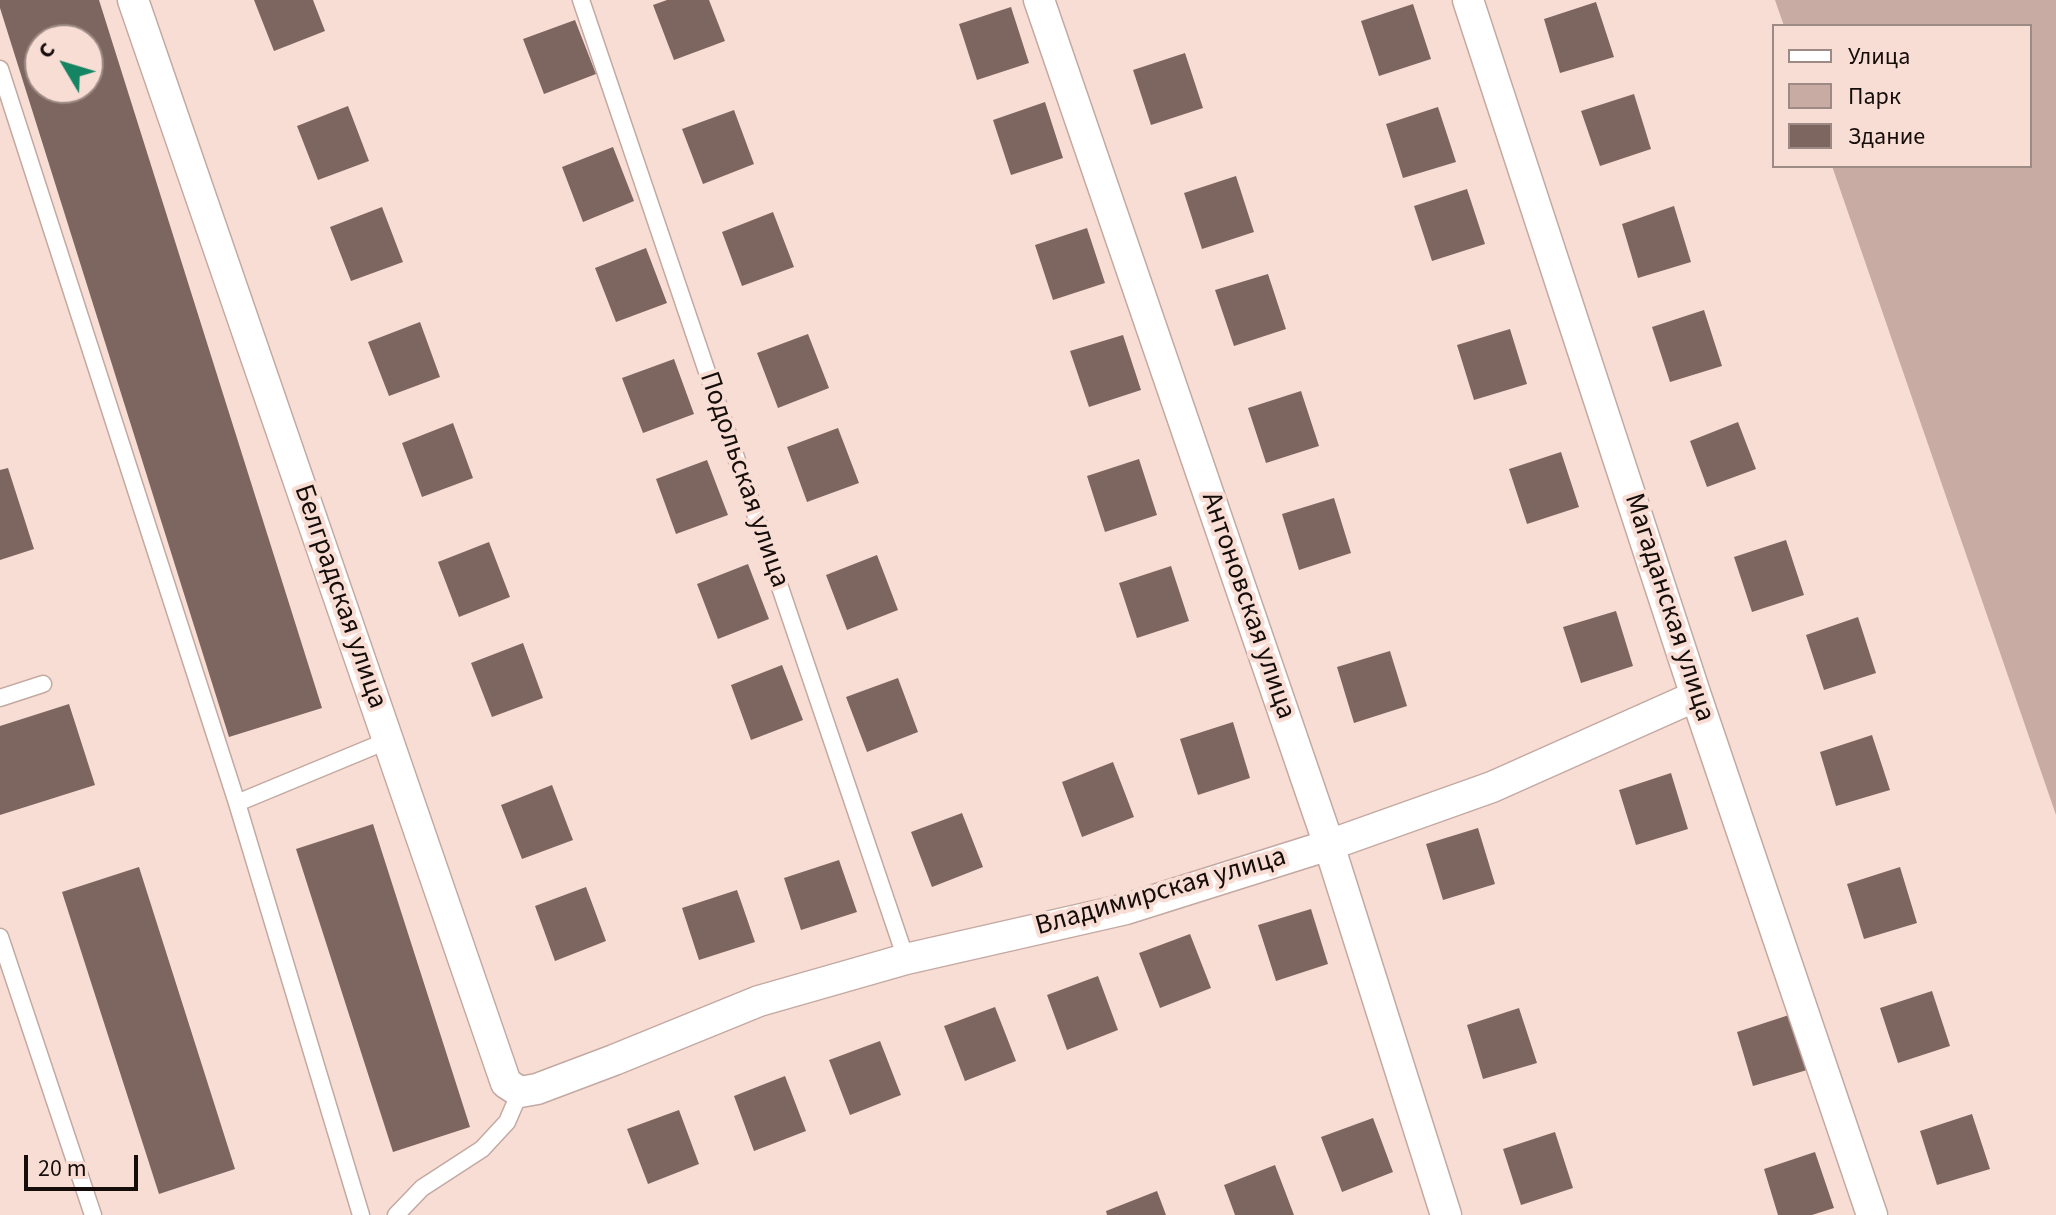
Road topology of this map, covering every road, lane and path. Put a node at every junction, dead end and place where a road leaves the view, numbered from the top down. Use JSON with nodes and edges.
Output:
{"nodes":[{"id":1,"x":133,"y":0,"type":"edge"},
{"id":2,"x":581,"y":0,"type":"edge"},
{"id":3,"x":1039,"y":0,"type":"edge"},
{"id":4,"x":1468,"y":0,"type":"edge"},
{"id":5,"x":0,"y":69,"type":"edge"},
{"id":6,"x":43,"y":684,"type":"dead end"},
{"id":7,"x":1696,"y":696,"type":"junction"},
{"id":8,"x":0,"y":698,"type":"edge"},
{"id":9,"x":389,"y":740,"type":"junction"},
{"id":10,"x":237,"y":803,"type":"junction"},
{"id":11,"x":1329,"y":845,"type":"junction"},
{"id":12,"x":0,"y":937,"type":"edge"},
{"id":13,"x":906,"y":959,"type":"junction"},
{"id":14,"x":520,"y":1092,"type":"junction"},
{"id":15,"x":93,"y":1215,"type":"edge"},
{"id":16,"x":361,"y":1215,"type":"edge"},
{"id":17,"x":396,"y":1215,"type":"edge"},
{"id":18,"x":1446,"y":1215,"type":"edge"},
{"id":19,"x":1872,"y":1215,"type":"edge"}],
"edges":[{"from":1,"to":9,"type":"street","name":"Белградская улица"},
{"from":2,"to":13,"type":"lane","name":"Подольская улица"},
{"from":3,"to":11,"type":"street","name":"Антоновская улица"},
{"from":4,"to":7,"type":"street","name":"Магаданская улица"},
{"from":5,"to":10,"type":"lane"},
{"from":6,"to":8,"type":"lane"},
{"from":7,"to":11,"type":"street","name":"Владимирская улица"},
{"from":7,"to":19,"type":"street","name":"Магаданская улица"},
{"from":9,"to":10,"type":"lane"},
{"from":9,"to":14,"type":"street","name":"Белградская улица"},
{"from":10,"to":16,"type":"lane"},
{"from":11,"to":13,"type":"street","name":"Владимирская улица"},
{"from":11,"to":18,"type":"street","name":"Антоновская улица"},
{"from":12,"to":15,"type":"lane"},
{"from":13,"to":14,"type":"street","name":"Владимирская улица"},
{"from":14,"to":17,"type":"lane"}]}
